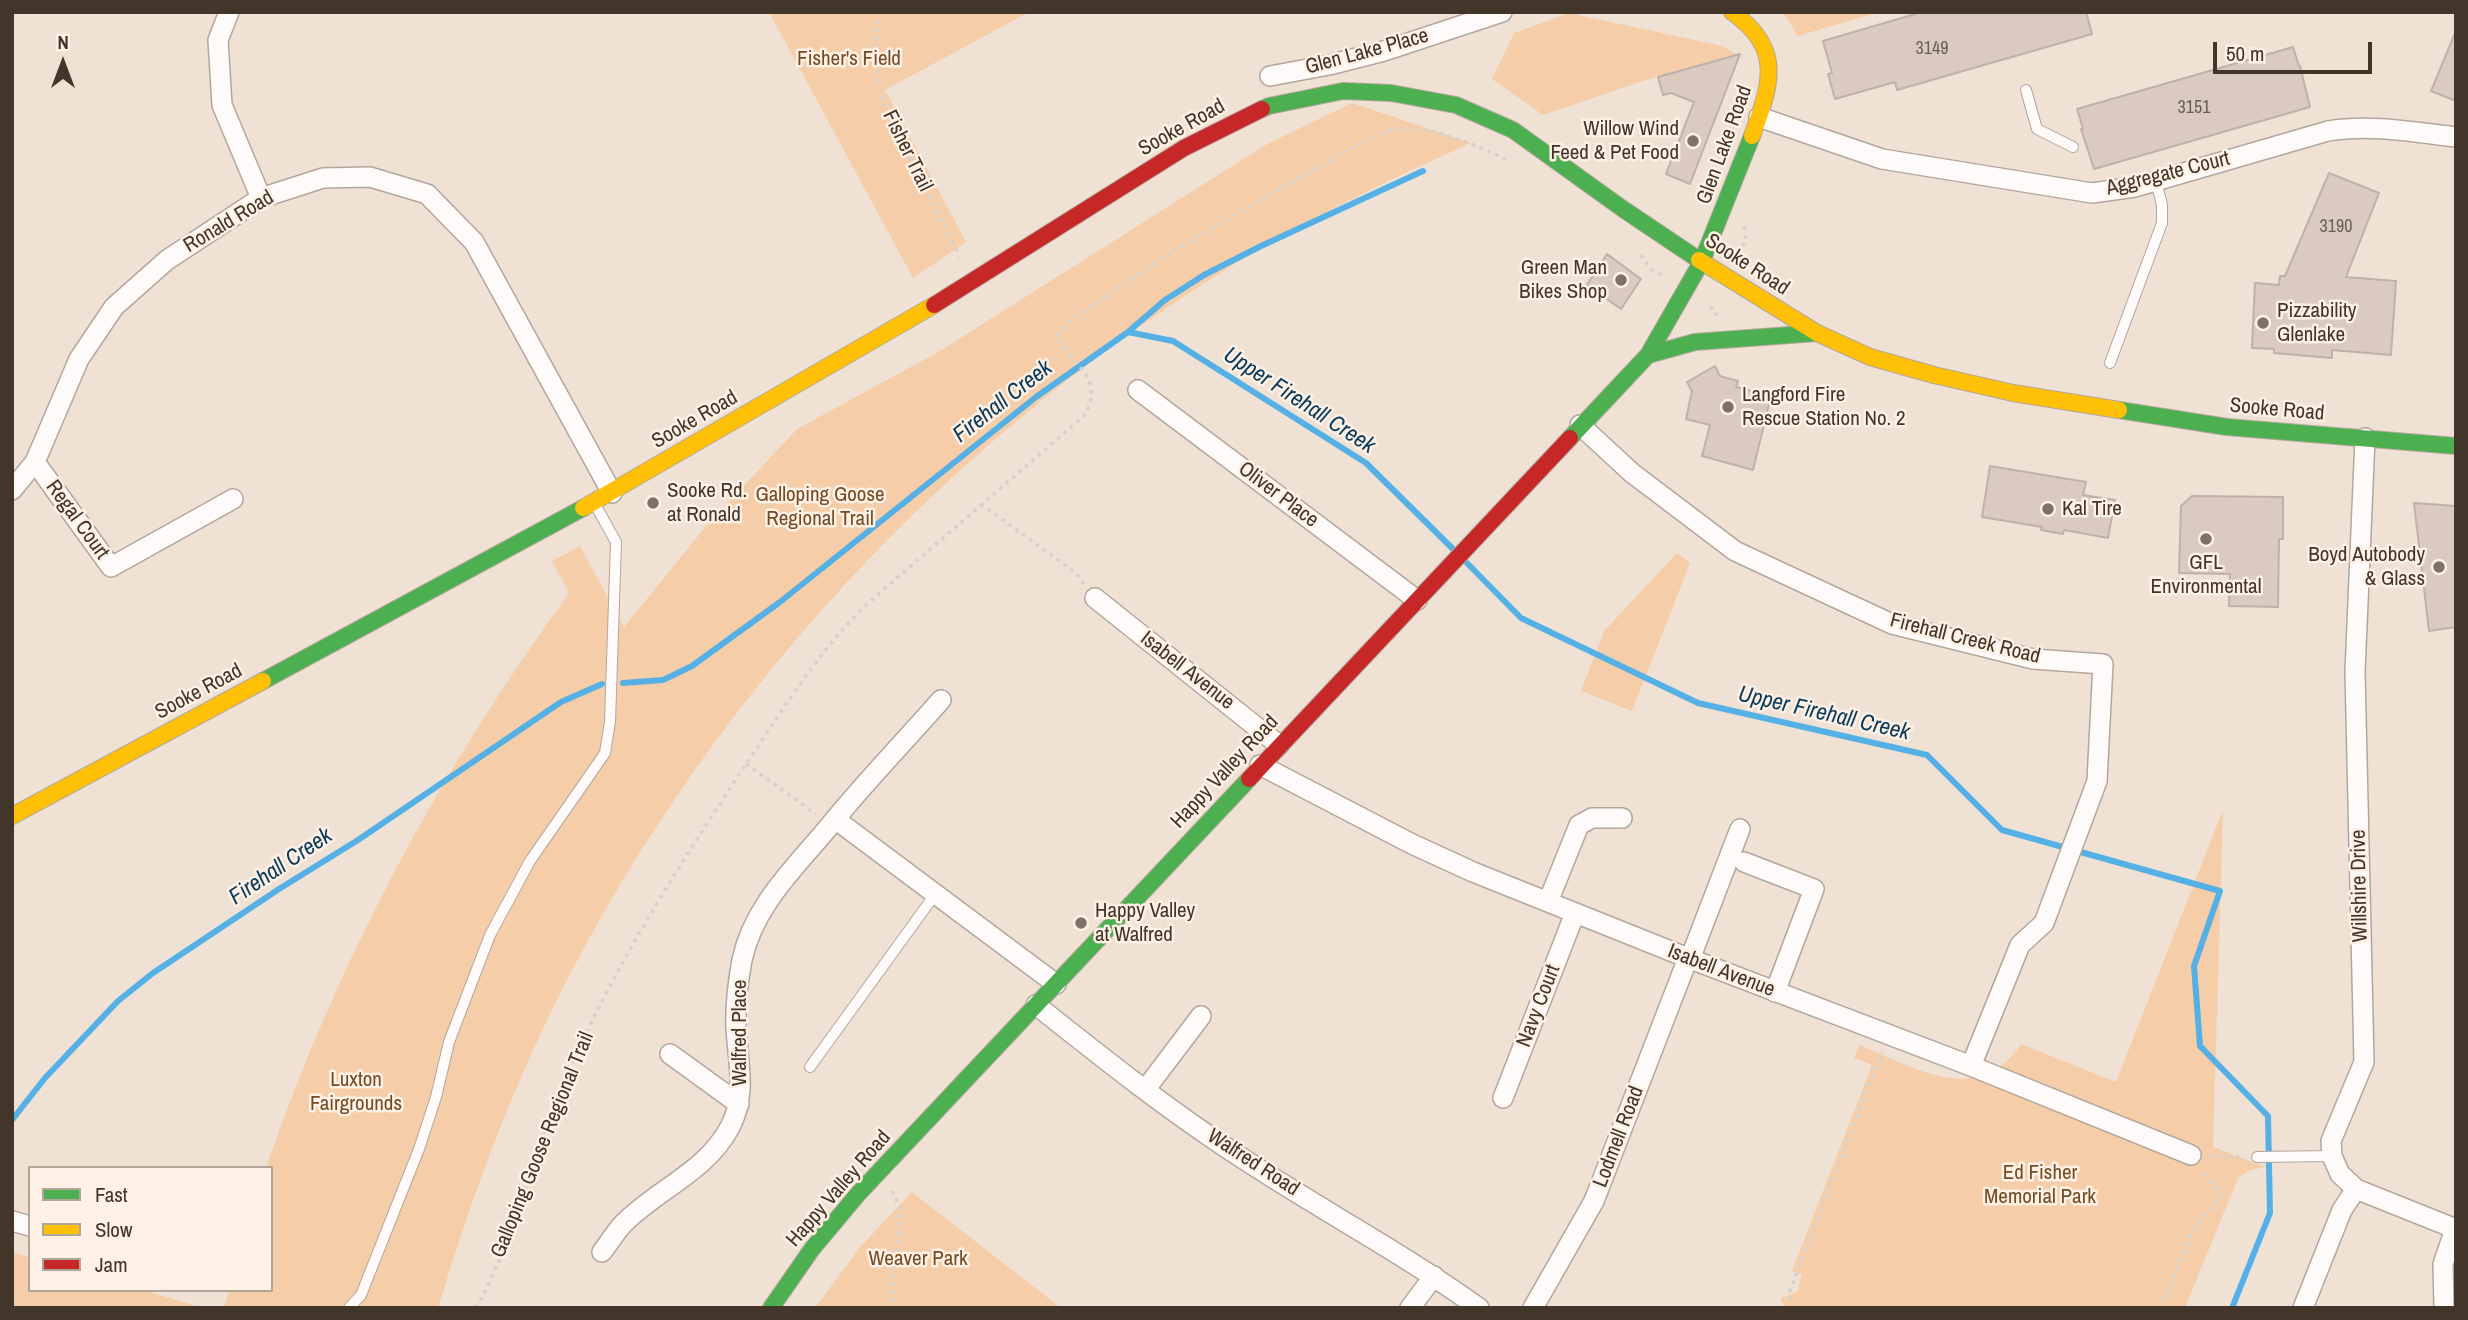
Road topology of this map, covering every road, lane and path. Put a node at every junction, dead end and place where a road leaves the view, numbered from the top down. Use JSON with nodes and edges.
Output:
{"nodes":[{"id":1,"x":229,"y":12,"type":"edge"},
{"id":2,"x":881,"y":12,"type":"edge"},
{"id":3,"x":1502,"y":12,"type":"edge"},
{"id":4,"x":1732,"y":12,"type":"edge"},
{"id":5,"x":1270,"y":76,"type":"dead end"},
{"id":6,"x":2026,"y":90,"type":"dead end"},
{"id":7,"x":1759,"y":117,"type":"junction"},
{"id":8,"x":2456,"y":136,"type":"edge"},
{"id":9,"x":2073,"y":147,"type":"dead end"},
{"id":10,"x":1511,"y":162,"type":"dead end"},
{"id":11,"x":2156,"y":181,"type":"junction"},
{"id":12,"x":261,"y":198,"type":"junction"},
{"id":13,"x":1634,"y":250,"type":"dead end"},
{"id":14,"x":1702,"y":261,"type":"junction"},
{"id":15,"x":1657,"y":273,"type":"dead end"},
{"id":16,"x":972,"y":281,"type":"junction"},
{"id":17,"x":1713,"y":302,"type":"dead end"},
{"id":18,"x":1703,"y":303,"type":"dead end"},
{"id":19,"x":1817,"y":333,"type":"junction"},
{"id":20,"x":1648,"y":355,"type":"junction"},
{"id":21,"x":2110,"y":363,"type":"dead end"},
{"id":22,"x":1138,"y":390,"type":"dead end"},
{"id":23,"x":1580,"y":425,"type":"junction"},
{"id":24,"x":2365,"y":438,"type":"junction"},
{"id":25,"x":2456,"y":446,"type":"edge"},
{"id":26,"x":35,"y":462,"type":"junction"},
{"id":27,"x":12,"y":490,"type":"edge"},
{"id":28,"x":612,"y":493,"type":"junction"},
{"id":29,"x":233,"y":499,"type":"dead end"},
{"id":30,"x":594,"y":502,"type":"junction"},
{"id":31,"x":981,"y":504,"type":"junction"},
{"id":32,"x":1095,"y":598,"type":"joint"},
{"id":33,"x":1417,"y":600,"type":"junction"},
{"id":34,"x":941,"y":700,"type":"dead end"},
{"id":35,"x":1279,"y":745,"type":"junction"},
{"id":36,"x":746,"y":764,"type":"junction"},
{"id":37,"x":1260,"y":765,"type":"junction"},
{"id":38,"x":12,"y":816,"type":"edge"},
{"id":39,"x":1622,"y":818,"type":"dead end"},
{"id":40,"x":833,"y":822,"type":"junction"},
{"id":41,"x":1741,"y":830,"type":"dead end"},
{"id":42,"x":1744,"y":862,"type":"dead end"},
{"id":43,"x":936,"y":893,"type":"junction"},
{"id":44,"x":1548,"y":902,"type":"junction"},
{"id":45,"x":1575,"y":913,"type":"junction"},
{"id":46,"x":1689,"y":959,"type":"junction"},
{"id":47,"x":1056,"y":984,"type":"junction"},
{"id":48,"x":1775,"y":992,"type":"junction"},
{"id":49,"x":1036,"y":1006,"type":"junction"},
{"id":50,"x":1201,"y":1016,"type":"dead end"},
{"id":51,"x":1882,"y":1051,"type":"dead end"},
{"id":52,"x":670,"y":1054,"type":"dead end"},
{"id":53,"x":1971,"y":1066,"type":"junction"},
{"id":54,"x":810,"y":1067,"type":"dead end"},
{"id":55,"x":1145,"y":1090,"type":"junction"},
{"id":56,"x":1503,"y":1098,"type":"dead end"},
{"id":57,"x":739,"y":1104,"type":"junction"},
{"id":58,"x":2191,"y":1155,"type":"junction"},
{"id":59,"x":2332,"y":1156,"type":"junction"},
{"id":60,"x":2257,"y":1157,"type":"joint"},
{"id":61,"x":880,"y":1171,"type":"junction"},
{"id":62,"x":2356,"y":1189,"type":"junction"},
{"id":63,"x":2455,"y":1229,"type":"edge"},
{"id":64,"x":602,"y":1252,"type":"dead end"},
{"id":65,"x":1434,"y":1276,"type":"junction"},
{"id":66,"x":12,"y":1294,"type":"edge"},
{"id":67,"x":18,"y":1308,"type":"edge"},
{"id":68,"x":349,"y":1308,"type":"edge"},
{"id":69,"x":476,"y":1308,"type":"edge"},
{"id":70,"x":771,"y":1308,"type":"edge"},
{"id":71,"x":892,"y":1308,"type":"edge"},
{"id":72,"x":1410,"y":1308,"type":"edge"},
{"id":73,"x":1479,"y":1308,"type":"edge"},
{"id":74,"x":1533,"y":1308,"type":"edge"},
{"id":75,"x":1794,"y":1308,"type":"edge"},
{"id":76,"x":2160,"y":1308,"type":"edge"},
{"id":77,"x":2303,"y":1308,"type":"edge"},
{"id":78,"x":2444,"y":1308,"type":"edge"}],
"edges":[{"from":1,"to":12,"type":"street"},
{"from":2,"to":16,"type":"path","name":"Fisher Trail"},
{"from":3,"to":5,"type":"street","name":"Glen Lake Place"},
{"from":4,"to":7,"type":"main road","name":"Glen Lake Road"},
{"from":6,"to":9,"type":"lane"},
{"from":7,"to":11,"type":"street","name":"Aggregate Court"},
{"from":7,"to":14,"type":"main road","name":"Glen Lake Road"},
{"from":8,"to":11,"type":"street","name":"Aggregate Court"},
{"from":10,"to":31,"type":"path","name":"Galloping Goose Regional Trail"},
{"from":11,"to":21,"type":"lane"},
{"from":12,"to":26,"type":"street","name":"Ronald Road"},
{"from":12,"to":28,"type":"street","name":"Ronald Road"},
{"from":13,"to":15,"type":"path"},
{"from":14,"to":16,"type":"main road","name":"Sooke Road"},
{"from":14,"to":19,"type":"main road","name":"Sooke Road"},
{"from":14,"to":20,"type":"main road","name":"Happy Valley Road"},
{"from":16,"to":28,"type":"main road","name":"Sooke Road"},
{"from":17,"to":18,"type":"path"},
{"from":19,"to":20,"type":"main road"},
{"from":19,"to":24,"type":"main road","name":"Sooke Road"},
{"from":20,"to":23,"type":"main road","name":"Happy Valley Road"},
{"from":22,"to":33,"type":"street","name":"Oliver Place"},
{"from":23,"to":33,"type":"main road","name":"Happy Valley Road"},
{"from":23,"to":53,"type":"street","name":"Firehall Creek Road"},
{"from":24,"to":25,"type":"main road","name":"Sooke Road"},
{"from":24,"to":59,"type":"street","name":"Willshire Drive"},
{"from":26,"to":27,"type":"street","name":"Ronald Road"},
{"from":26,"to":29,"type":"street","name":"Regal Court"},
{"from":28,"to":30,"type":"main road","name":"Sooke Road"},
{"from":30,"to":38,"type":"main road","name":"Sooke Road"},
{"from":30,"to":68,"type":"lane"},
{"from":31,"to":32,"type":"path"},
{"from":31,"to":36,"type":"path","name":"Galloping Goose Regional Trail"},
{"from":32,"to":35,"type":"street","name":"Isabell Avenue"},
{"from":33,"to":35,"type":"main road","name":"Happy Valley Road"},
{"from":34,"to":40,"type":"street","name":"Walfred Place"},
{"from":35,"to":37,"type":"main road","name":"Happy Valley Road"},
{"from":36,"to":40,"type":"path"},
{"from":36,"to":69,"type":"path","name":"Galloping Goose Regional Trail"},
{"from":37,"to":44,"type":"street","name":"Isabell Avenue"},
{"from":37,"to":47,"type":"main road","name":"Happy Valley Road"},
{"from":39,"to":44,"type":"street"},
{"from":40,"to":43,"type":"street"},
{"from":40,"to":57,"type":"street","name":"Walfred Place"},
{"from":41,"to":46,"type":"street","name":"Lodmell Road"},
{"from":42,"to":48,"type":"street"},
{"from":43,"to":47,"type":"street"},
{"from":43,"to":54,"type":"lane"},
{"from":44,"to":45,"type":"street","name":"Isabell Avenue"},
{"from":45,"to":46,"type":"street","name":"Isabell Avenue"},
{"from":45,"to":56,"type":"street","name":"Navy Court"},
{"from":46,"to":48,"type":"street","name":"Isabell Avenue"},
{"from":46,"to":74,"type":"street","name":"Lodmell Road"},
{"from":47,"to":49,"type":"main road","name":"Happy Valley Road"},
{"from":48,"to":53,"type":"street","name":"Isabell Avenue"},
{"from":49,"to":55,"type":"street","name":"Walfred Road"},
{"from":49,"to":61,"type":"main road","name":"Happy Valley Road"},
{"from":50,"to":55,"type":"street"},
{"from":51,"to":75,"type":"path"},
{"from":52,"to":57,"type":"street"},
{"from":53,"to":58,"type":"street","name":"Isabell Avenue"},
{"from":55,"to":65,"type":"street","name":"Walfred Road"},
{"from":57,"to":64,"type":"street","name":"Walfred Place"},
{"from":58,"to":60,"type":"path"},
{"from":58,"to":76,"type":"path"},
{"from":59,"to":60,"type":"lane"},
{"from":59,"to":62,"type":"street"},
{"from":61,"to":70,"type":"main road","name":"Happy Valley Road"},
{"from":61,"to":71,"type":"path"},
{"from":62,"to":63,"type":"street"},
{"from":62,"to":77,"type":"street"},
{"from":63,"to":78,"type":"street"},
{"from":65,"to":72,"type":"street"},
{"from":65,"to":73,"type":"street","name":"Walfred Road"},
{"from":66,"to":67,"type":"path"}]}
